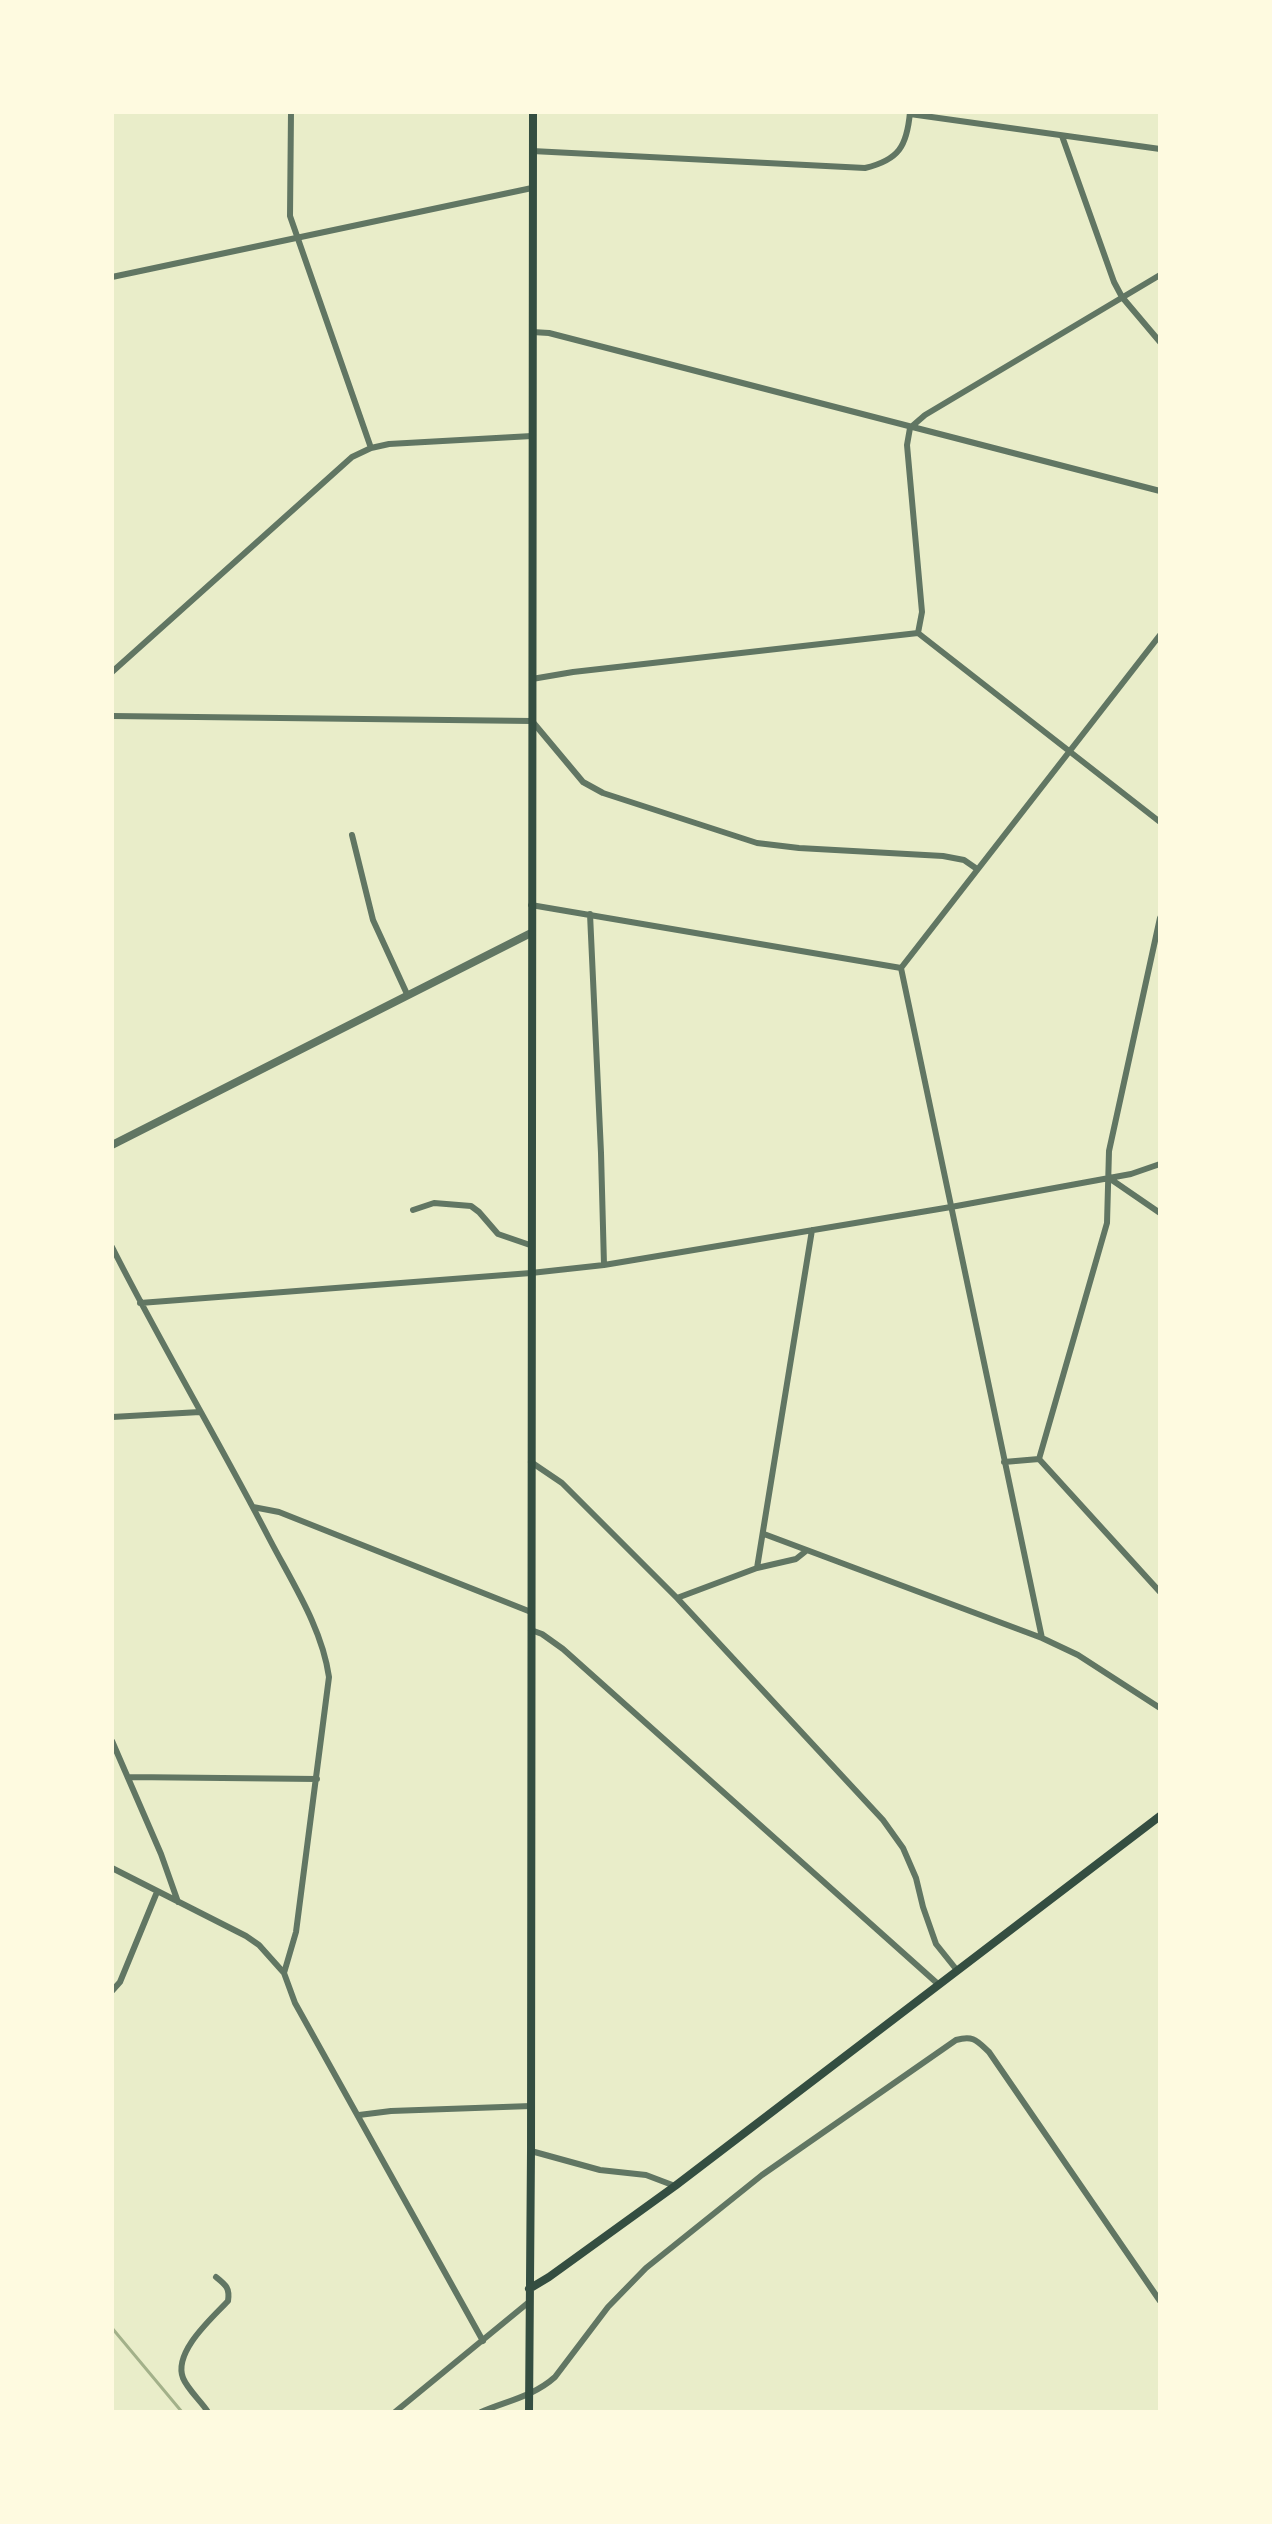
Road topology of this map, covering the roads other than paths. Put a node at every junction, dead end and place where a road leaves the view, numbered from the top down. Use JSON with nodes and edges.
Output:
{"nodes":[{"id":1,"x":291,"y":112,"type":"edge"},
{"id":2,"x":533,"y":112,"type":"edge"},
{"id":3,"x":910,"y":113,"type":"edge"},
{"id":4,"x":1062,"y":136,"type":"junction"},
{"id":5,"x":1160,"y":149,"type":"edge"},
{"id":6,"x":532,"y":151,"type":"junction"},
{"id":7,"x":532,"y":188,"type":"junction"},
{"id":8,"x":295,"y":236,"type":"junction"},
{"id":9,"x":1160,"y":275,"type":"edge"},
{"id":10,"x":112,"y":277,"type":"edge"},
{"id":11,"x":1122,"y":297,"type":"junction"},
{"id":12,"x":532,"y":332,"type":"junction"},
{"id":13,"x":1160,"y":342,"type":"edge"},
{"id":14,"x":910,"y":428,"type":"junction"},
{"id":15,"x":532,"y":435,"type":"junction"},
{"id":16,"x":371,"y":448,"type":"junction"},
{"id":17,"x":1160,"y":491,"type":"edge"},
{"id":18,"x":918,"y":633,"type":"junction"},
{"id":19,"x":1160,"y":635,"type":"edge"},
{"id":20,"x":112,"y":672,"type":"edge"},
{"id":21,"x":532,"y":679,"type":"junction"},
{"id":22,"x":112,"y":716,"type":"edge"},
{"id":23,"x":532,"y":721,"type":"junction"},
{"id":24,"x":1069,"y":752,"type":"junction"},
{"id":25,"x":1160,"y":822,"type":"edge"},
{"id":26,"x":352,"y":835,"type":"dead end"},
{"id":27,"x":977,"y":869,"type":"junction"},
{"id":28,"x":531,"y":905,"type":"junction"},
{"id":29,"x":590,"y":914,"type":"junction"},
{"id":30,"x":1160,"y":918,"type":"edge"},
{"id":31,"x":531,"y":933,"type":"junction"},
{"id":32,"x":901,"y":968,"type":"junction"},
{"id":33,"x":407,"y":994,"type":"junction"},
{"id":34,"x":112,"y":1145,"type":"edge"},
{"id":35,"x":1160,"y":1164,"type":"edge"},
{"id":36,"x":1109,"y":1178,"type":"junction"},
{"id":37,"x":951,"y":1206,"type":"junction"},
{"id":38,"x":413,"y":1210,"type":"dead end"},
{"id":39,"x":1160,"y":1213,"type":"edge"},
{"id":40,"x":812,"y":1230,"type":"junction"},
{"id":41,"x":530,"y":1245,"type":"junction"},
{"id":42,"x":112,"y":1247,"type":"edge"},
{"id":43,"x":604,"y":1265,"type":"junction"},
{"id":44,"x":531,"y":1273,"type":"junction"},
{"id":45,"x":140,"y":1303,"type":"junction"},
{"id":46,"x":200,"y":1412,"type":"junction"},
{"id":47,"x":112,"y":1417,"type":"edge"},
{"id":48,"x":1039,"y":1459,"type":"junction"},
{"id":49,"x":531,"y":1462,"type":"junction"},
{"id":50,"x":1004,"y":1462,"type":"junction"},
{"id":51,"x":253,"y":1507,"type":"junction"},
{"id":52,"x":764,"y":1534,"type":"junction"},
{"id":53,"x":806,"y":1551,"type":"junction"},
{"id":54,"x":757,"y":1568,"type":"junction"},
{"id":55,"x":1160,"y":1592,"type":"edge"},
{"id":56,"x":677,"y":1598,"type":"junction"},
{"id":57,"x":531,"y":1612,"type":"junction"},
{"id":58,"x":531,"y":1630,"type":"junction"},
{"id":59,"x":1042,"y":1638,"type":"junction"},
{"id":60,"x":1160,"y":1708,"type":"edge"},
{"id":61,"x":112,"y":1741,"type":"edge"},
{"id":62,"x":128,"y":1777,"type":"junction"},
{"id":63,"x":317,"y":1779,"type":"junction"},
{"id":64,"x":1160,"y":1816,"type":"edge"},
{"id":65,"x":112,"y":1868,"type":"edge"},
{"id":66,"x":157,"y":1892,"type":"junction"},
{"id":67,"x":178,"y":1902,"type":"junction"},
{"id":68,"x":956,"y":1969,"type":"junction"},
{"id":69,"x":284,"y":1973,"type":"junction"},
{"id":70,"x":938,"y":1983,"type":"junction"},
{"id":71,"x":112,"y":1991,"type":"edge"},
{"id":72,"x":531,"y":2106,"type":"junction"},
{"id":73,"x":359,"y":2115,"type":"junction"},
{"id":74,"x":531,"y":2151,"type":"junction"},
{"id":75,"x":675,"y":2186,"type":"junction"},
{"id":76,"x":216,"y":2277,"type":"dead end"},
{"id":77,"x":529,"y":2289,"type":"junction"},
{"id":78,"x":1160,"y":2301,"type":"edge"},
{"id":79,"x":529,"y":2302,"type":"junction"},
{"id":80,"x":483,"y":2341,"type":"junction"},
{"id":81,"x":529,"y":2395,"type":"junction"},
{"id":82,"x":208,"y":2412,"type":"edge"},
{"id":83,"x":395,"y":2412,"type":"edge"},
{"id":84,"x":481,"y":2412,"type":"edge"},
{"id":85,"x":529,"y":2412,"type":"edge"}],
"edges":[{"from":1,"to":8,"type":"street"},
{"from":2,"to":6,"type":"main road"},
{"from":3,"to":4,"type":"street"},
{"from":3,"to":6,"type":"street"},
{"from":4,"to":5,"type":"street"},
{"from":4,"to":11,"type":"street"},
{"from":6,"to":7,"type":"main road"},
{"from":7,"to":8,"type":"street"},
{"from":7,"to":12,"type":"main road"},
{"from":8,"to":10,"type":"street"},
{"from":8,"to":16,"type":"street"},
{"from":9,"to":11,"type":"street"},
{"from":11,"to":13,"type":"street"},
{"from":11,"to":14,"type":"street"},
{"from":12,"to":14,"type":"street"},
{"from":12,"to":15,"type":"main road"},
{"from":14,"to":17,"type":"street"},
{"from":14,"to":18,"type":"street"},
{"from":15,"to":16,"type":"street"},
{"from":15,"to":21,"type":"main road"},
{"from":16,"to":20,"type":"street"},
{"from":18,"to":21,"type":"street"},
{"from":18,"to":24,"type":"street"},
{"from":19,"to":24,"type":"street"},
{"from":21,"to":23,"type":"main road"},
{"from":22,"to":23,"type":"street"},
{"from":23,"to":27,"type":"street"},
{"from":23,"to":28,"type":"main road"},
{"from":24,"to":25,"type":"street"},
{"from":24,"to":27,"type":"street"},
{"from":26,"to":33,"type":"street"},
{"from":27,"to":32,"type":"street"},
{"from":28,"to":29,"type":"street"},
{"from":28,"to":31,"type":"main road"},
{"from":29,"to":32,"type":"street"},
{"from":29,"to":43,"type":"street"},
{"from":30,"to":36,"type":"street"},
{"from":31,"to":33,"type":"street"},
{"from":31,"to":41,"type":"main road"},
{"from":32,"to":37,"type":"street"},
{"from":33,"to":34,"type":"street"},
{"from":35,"to":36,"type":"street"},
{"from":36,"to":37,"type":"street"},
{"from":36,"to":39,"type":"street"},
{"from":36,"to":48,"type":"street"},
{"from":37,"to":40,"type":"street"},
{"from":37,"to":50,"type":"street"},
{"from":38,"to":41,"type":"street"},
{"from":40,"to":43,"type":"street"},
{"from":40,"to":52,"type":"street"},
{"from":41,"to":44,"type":"main road"},
{"from":42,"to":45,"type":"street"},
{"from":43,"to":44,"type":"street"},
{"from":44,"to":45,"type":"street"},
{"from":44,"to":49,"type":"main road"},
{"from":45,"to":46,"type":"street"},
{"from":46,"to":47,"type":"street"},
{"from":46,"to":51,"type":"street"},
{"from":48,"to":50,"type":"street"},
{"from":48,"to":55,"type":"street"},
{"from":49,"to":56,"type":"street"},
{"from":49,"to":57,"type":"main road"},
{"from":50,"to":59,"type":"street"},
{"from":51,"to":57,"type":"street"},
{"from":51,"to":63,"type":"street"},
{"from":52,"to":53,"type":"street"},
{"from":52,"to":54,"type":"street"},
{"from":53,"to":54,"type":"street"},
{"from":53,"to":59,"type":"street"},
{"from":54,"to":56,"type":"street"},
{"from":56,"to":68,"type":"street"},
{"from":57,"to":58,"type":"main road"},
{"from":58,"to":70,"type":"street"},
{"from":58,"to":72,"type":"main road"},
{"from":59,"to":60,"type":"street"},
{"from":61,"to":62,"type":"street"},
{"from":62,"to":63,"type":"street"},
{"from":62,"to":67,"type":"street"},
{"from":63,"to":69,"type":"street"},
{"from":64,"to":68,"type":"main road"},
{"from":65,"to":66,"type":"street"},
{"from":66,"to":67,"type":"street"},
{"from":66,"to":71,"type":"street"},
{"from":67,"to":69,"type":"street"},
{"from":68,"to":70,"type":"main road"},
{"from":69,"to":73,"type":"street"},
{"from":70,"to":75,"type":"main road"},
{"from":72,"to":73,"type":"street"},
{"from":72,"to":74,"type":"main road"},
{"from":73,"to":80,"type":"street"},
{"from":74,"to":75,"type":"street"},
{"from":74,"to":77,"type":"main road"},
{"from":75,"to":77,"type":"main road"},
{"from":76,"to":82,"type":"street"},
{"from":77,"to":79,"type":"main road"},
{"from":78,"to":81,"type":"street"},
{"from":79,"to":80,"type":"street"},
{"from":79,"to":81,"type":"main road"},
{"from":80,"to":83,"type":"street"},
{"from":81,"to":84,"type":"street"},
{"from":81,"to":85,"type":"main road"}]}
